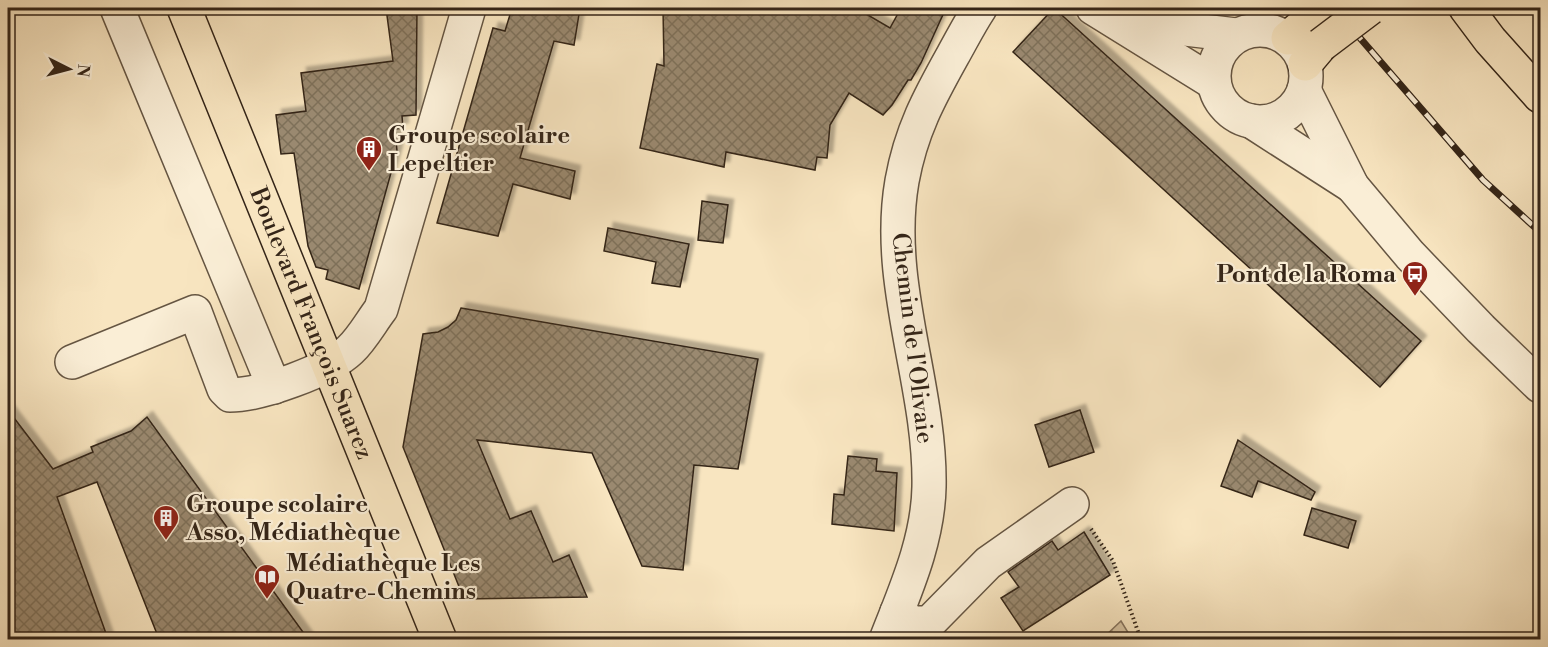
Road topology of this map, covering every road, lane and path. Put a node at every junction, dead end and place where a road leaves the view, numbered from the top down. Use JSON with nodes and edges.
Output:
{"nodes":[{"id":1,"x":117,"y":8,"type":"edge"},
{"id":2,"x":184,"y":8,"type":"edge"},
{"id":3,"x":469,"y":8,"type":"edge"},
{"id":4,"x":980,"y":8,"type":"edge"},
{"id":5,"x":1092,"y":8,"type":"edge"},
{"id":6,"x":1143,"y":8,"type":"edge"},
{"id":7,"x":1370,"y":8,"type":"edge"},
{"id":8,"x":1448,"y":8,"type":"edge"},
{"id":9,"x":1466,"y":8,"type":"edge"},
{"id":10,"x":1236,"y":35,"type":"junction"},
{"id":11,"x":1490,"y":40,"type":"junction"},
{"id":12,"x":1308,"y":45,"type":"edge"},
{"id":13,"x":1214,"y":83,"type":"junction"},
{"id":14,"x":1540,"y":96,"type":"edge"},
{"id":15,"x":1251,"y":121,"type":"junction"},
{"id":16,"x":1352,"y":186,"type":"junction"},
{"id":17,"x":72,"y":362,"type":"dead end"},
{"id":18,"x":328,"y":366,"type":"junction"},
{"id":19,"x":274,"y":387,"type":"junction"},
{"id":20,"x":1540,"y":387,"type":"edge"},
{"id":21,"x":1072,"y":504,"type":"joint"},
{"id":22,"x":891,"y":626,"type":"edge"},
{"id":23,"x":440,"y":639,"type":"edge"},
{"id":24,"x":1141,"y":639,"type":"edge"}],
"edges":[{"from":1,"to":19,"type":"street"},
{"from":2,"to":18,"type":"main road","name":"Boulevard François Suarez"},
{"from":3,"to":18,"type":"street"},
{"from":4,"to":22,"type":"street","name":"Chemin de l'Olivaie"},
{"from":5,"to":13,"type":"street"},
{"from":6,"to":10,"type":"street"},
{"from":7,"to":12,"type":"main road","bridge":true},
{"from":8,"to":11,"type":"main road"},
{"from":9,"to":11,"type":"main road"},
{"from":10,"to":12,"type":"street"},
{"from":10,"to":13,"type":"street"},
{"from":11,"to":14,"type":"main road"},
{"from":12,"to":15,"type":"street"},
{"from":12,"to":16,"type":"street"},
{"from":13,"to":15,"type":"street"},
{"from":15,"to":16,"type":"street"},
{"from":16,"to":20,"type":"street"},
{"from":17,"to":19,"type":"street"},
{"from":18,"to":19,"type":"street"},
{"from":18,"to":23,"type":"main road","name":"Boulevard François Suarez"},
{"from":21,"to":22,"type":"street"},
{"from":21,"to":24,"type":"path"}]}
